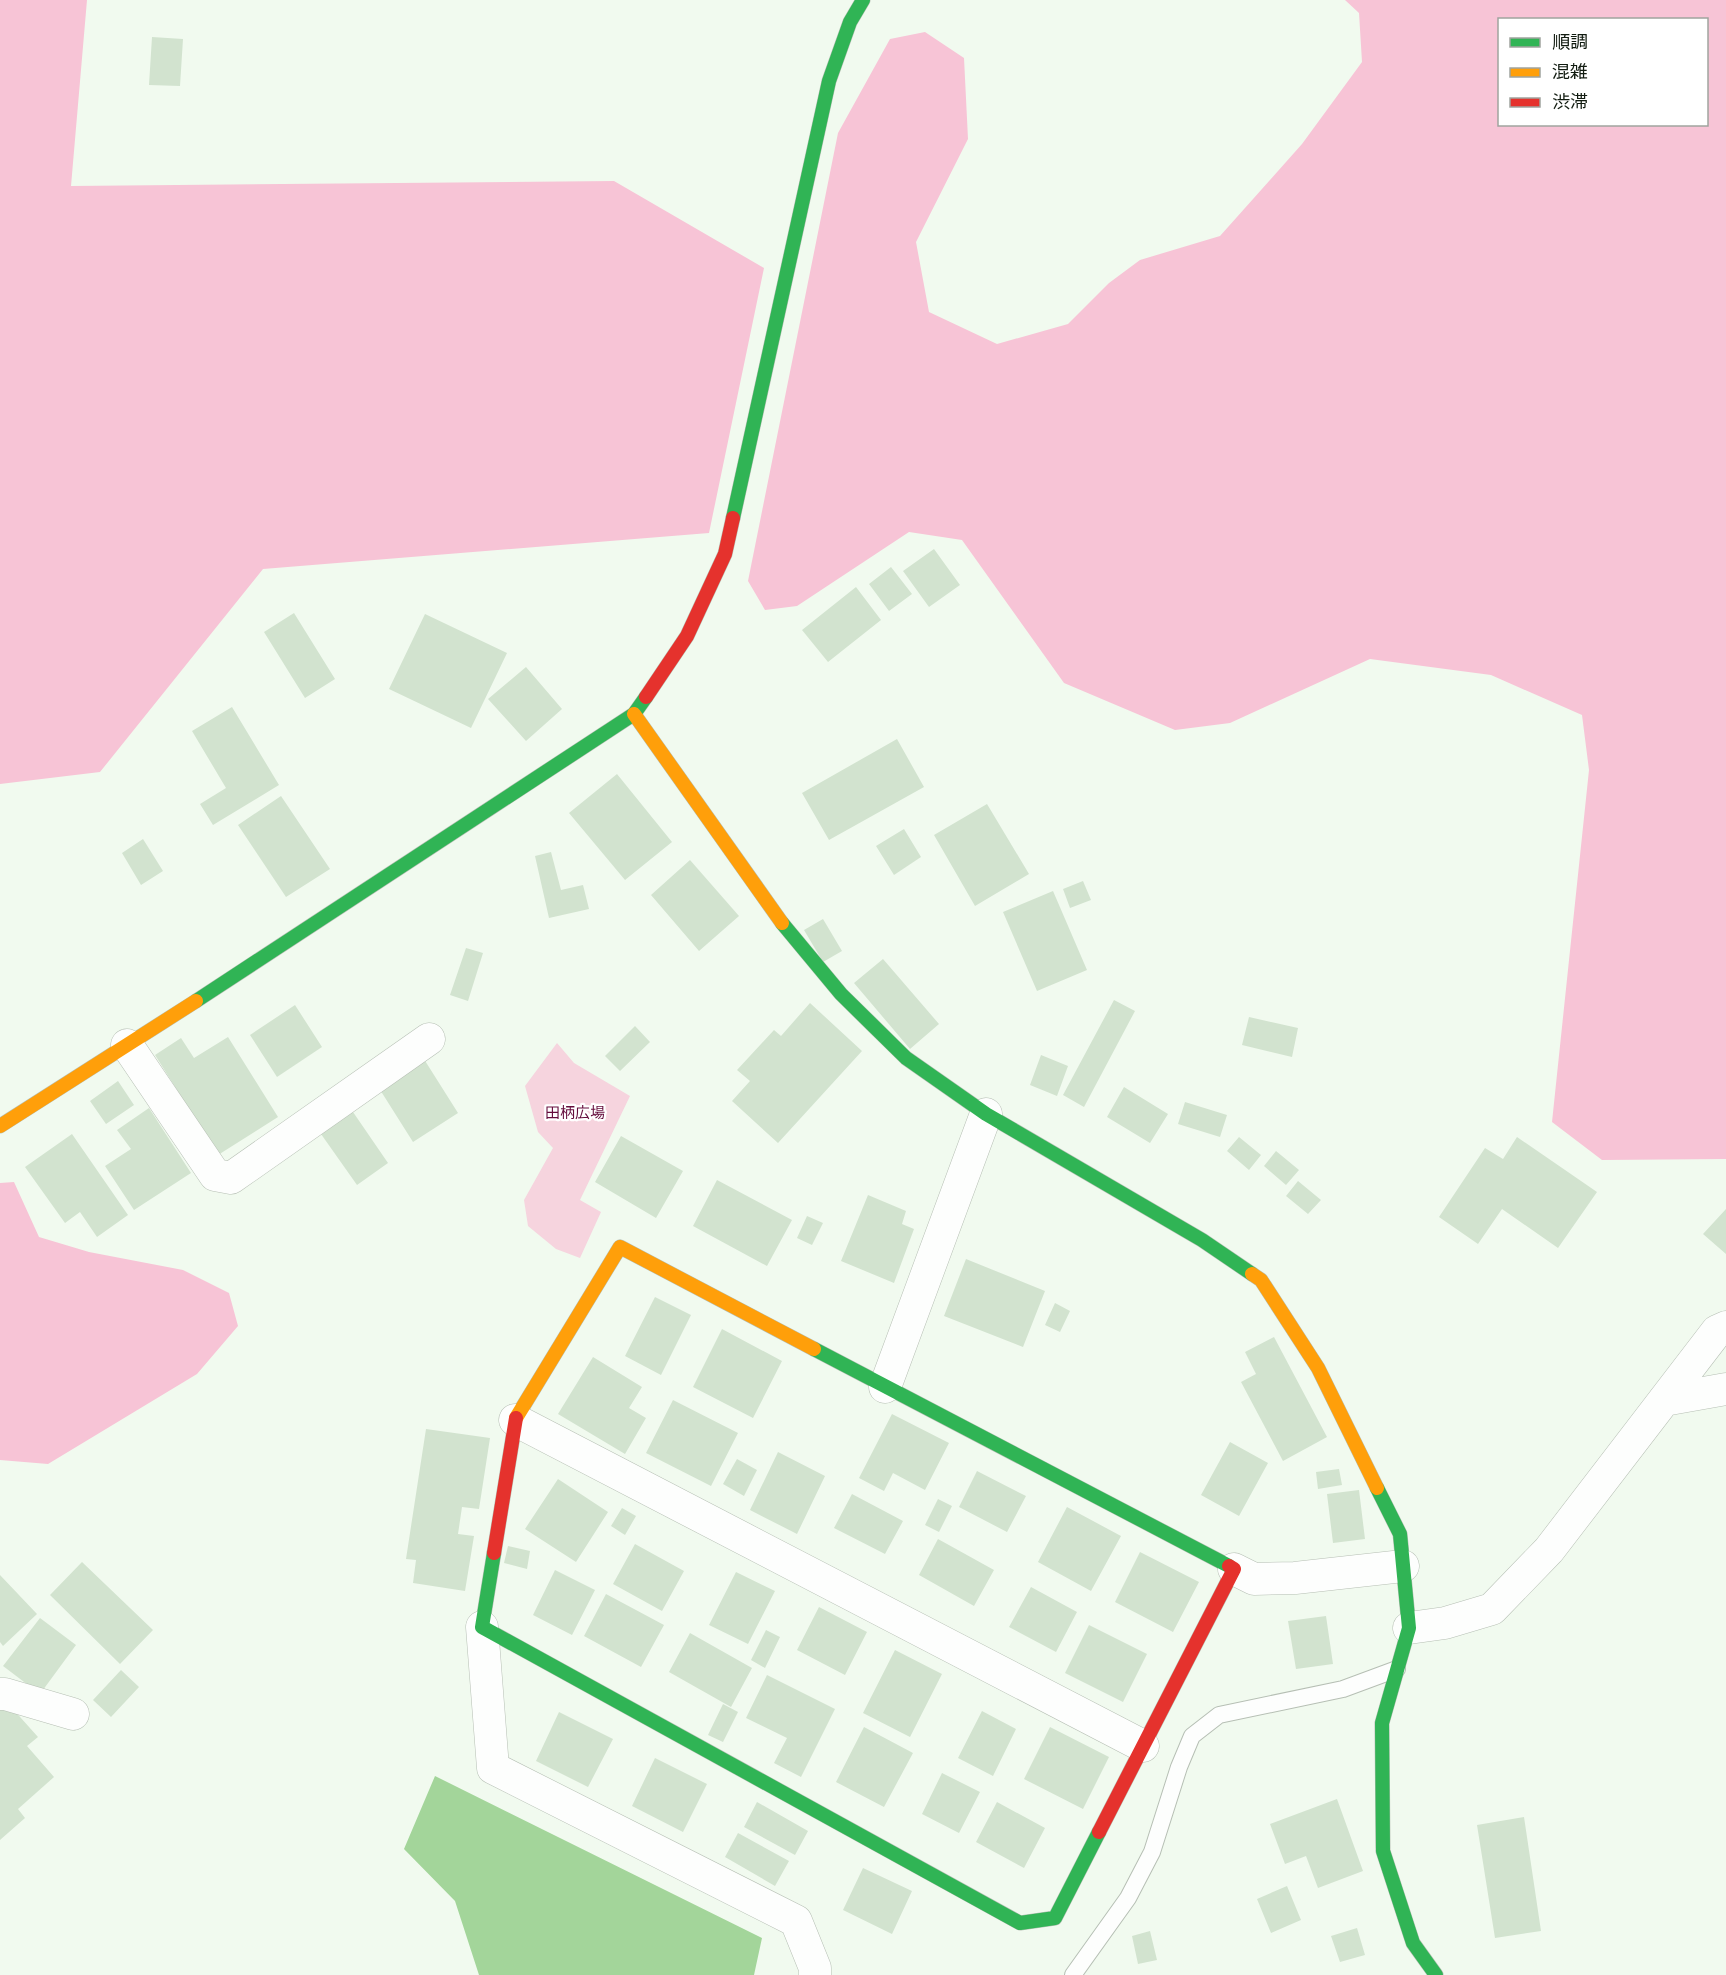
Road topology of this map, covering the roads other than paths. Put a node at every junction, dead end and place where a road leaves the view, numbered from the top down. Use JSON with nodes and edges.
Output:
{"nodes":[{"id":1,"x":863,"y":0,"type":"edge"},
{"id":2,"x":634,"y":714,"type":"junction"},
{"id":3,"x":429,"y":1039,"type":"dead end"},
{"id":4,"x":127,"y":1045,"type":"junction"},
{"id":5,"x":986,"y":1114,"type":"junction"},
{"id":6,"x":0,"y":1126,"type":"edge"},
{"id":7,"x":1726,"y":1328,"type":"edge"},
{"id":8,"x":885,"y":1387,"type":"junction"},
{"id":9,"x":1726,"y":1389,"type":"edge"},
{"id":10,"x":1664,"y":1400,"type":"junction"},
{"id":11,"x":515,"y":1420,"type":"junction"},
{"id":12,"x":1403,"y":1566,"type":"junction"},
{"id":13,"x":1234,"y":1569,"type":"junction"},
{"id":14,"x":482,"y":1627,"type":"junction"},
{"id":15,"x":1409,"y":1628,"type":"junction"},
{"id":16,"x":1397,"y":1669,"type":"junction"},
{"id":17,"x":0,"y":1694,"type":"edge"},
{"id":18,"x":73,"y":1714,"type":"dead end"},
{"id":19,"x":1143,"y":1746,"type":"junction"},
{"id":20,"x":815,"y":1975,"type":"edge"},
{"id":21,"x":1073,"y":1975,"type":"edge"},
{"id":22,"x":1436,"y":1975,"type":"edge"}],
"edges":[{"from":1,"to":2,"type":"street"},
{"from":2,"to":4,"type":"street"},
{"from":2,"to":5,"type":"street"},
{"from":3,"to":4,"type":"street"},
{"from":4,"to":6,"type":"street"},
{"from":5,"to":8,"type":"street"},
{"from":5,"to":12,"type":"street"},
{"from":7,"to":10,"type":"street"},
{"from":8,"to":11,"type":"street"},
{"from":8,"to":13,"type":"street"},
{"from":9,"to":10,"type":"street"},
{"from":10,"to":15,"type":"street"},
{"from":11,"to":14,"type":"street"},
{"from":11,"to":19,"type":"street"},
{"from":12,"to":13,"type":"street"},
{"from":12,"to":15,"type":"street"},
{"from":13,"to":19,"type":"street"},
{"from":14,"to":19,"type":"street"},
{"from":14,"to":20,"type":"street"},
{"from":15,"to":16,"type":"street"},
{"from":16,"to":21,"type":"lane"},
{"from":16,"to":22,"type":"street"},
{"from":17,"to":18,"type":"street"}]}
